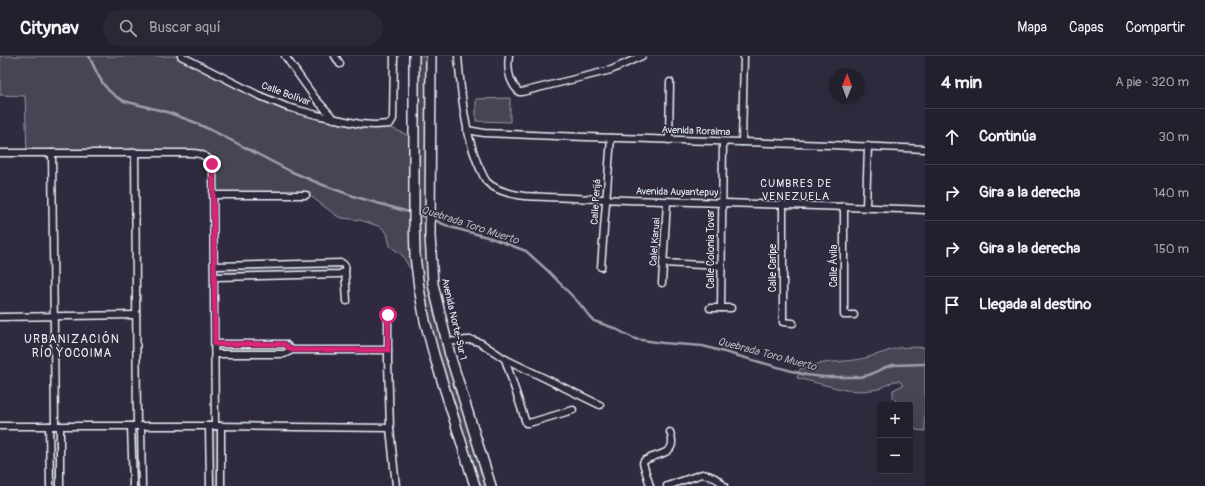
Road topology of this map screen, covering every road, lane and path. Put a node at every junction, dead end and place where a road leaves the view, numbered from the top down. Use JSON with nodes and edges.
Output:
{"nodes":[{"id":1,"x":181,"y":56,"type":"edge"},
{"id":2,"x":285,"y":56,"type":"edge"},
{"id":3,"x":335,"y":56,"type":"edge"},
{"id":4,"x":394,"y":56,"type":"edge"},
{"id":5,"x":414,"y":56,"type":"edge"},
{"id":6,"x":431,"y":56,"type":"edge"},
{"id":7,"x":458,"y":56,"type":"edge"},
{"id":8,"x":509,"y":56,"type":"edge"},
{"id":9,"x":642,"y":56,"type":"edge"},
{"id":10,"x":744,"y":56,"type":"edge"},
{"id":11,"x":340,"y":64,"type":"dead end"},
{"id":12,"x":670,"y":82,"type":"dead end"},
{"id":13,"x":334,"y":119,"type":"junction"},
{"id":14,"x":467,"y":130,"type":"junction"},
{"id":15,"x":611,"y":138,"type":"junction"},
{"id":16,"x":669,"y":140,"type":"junction"},
{"id":17,"x":722,"y":142,"type":"junction"},
{"id":18,"x":742,"y":142,"type":"junction"},
{"id":19,"x":868,"y":146,"type":"junction"},
{"id":20,"x":925,"y":149,"type":"edge"},
{"id":21,"x":135,"y":152,"type":"junction"},
{"id":22,"x":0,"y":153,"type":"edge"},
{"id":23,"x":52,"y":153,"type":"junction"},
{"id":24,"x":213,"y":195,"type":"junction"},
{"id":25,"x":306,"y":195,"type":"dead end"},
{"id":26,"x":606,"y":200,"type":"junction"},
{"id":27,"x":667,"y":202,"type":"junction"},
{"id":28,"x":721,"y":203,"type":"junction"},
{"id":29,"x":784,"y":204,"type":"junction"},
{"id":30,"x":844,"y":206,"type":"junction"},
{"id":31,"x":866,"y":207,"type":"junction"},
{"id":32,"x":925,"y":210,"type":"edge"},
{"id":33,"x":663,"y":263,"type":"junction"},
{"id":34,"x":276,"y":264,"type":"junction"},
{"id":35,"x":214,"y":266,"type":"junction"},
{"id":36,"x":721,"y":266,"type":"junction"},
{"id":37,"x":601,"y":267,"type":"dead end"},
{"id":38,"x":345,"y":271,"type":"junction"},
{"id":39,"x":276,"y":276,"type":"junction"},
{"id":40,"x":214,"y":277,"type":"junction"},
{"id":41,"x":662,"y":283,"type":"dead end"},
{"id":42,"x":347,"y":301,"type":"dead end"},
{"id":43,"x":710,"y":308,"type":"dead end"},
{"id":44,"x":721,"y":308,"type":"junction"},
{"id":45,"x":731,"y":308,"type":"dead end"},
{"id":46,"x":136,"y":315,"type":"junction"},
{"id":47,"x":388,"y":315,"type":"dead end"},
{"id":48,"x":854,"y":315,"type":"dead end"},
{"id":49,"x":0,"y":316,"type":"edge"},
{"id":50,"x":54,"y":316,"type":"junction"},
{"id":51,"x":793,"y":323,"type":"dead end"},
{"id":52,"x":447,"y":342,"type":"junction"},
{"id":53,"x":215,"y":344,"type":"junction"},
{"id":54,"x":292,"y":350,"type":"junction"},
{"id":55,"x":388,"y":350,"type":"junction"},
{"id":56,"x":215,"y":354,"type":"junction"},
{"id":57,"x":505,"y":359,"type":"junction"},
{"id":58,"x":600,"y":405,"type":"dead end"},
{"id":59,"x":573,"y":410,"type":"dead end"},
{"id":60,"x":0,"y":426,"type":"edge"},
{"id":61,"x":55,"y":426,"type":"junction"},
{"id":62,"x":137,"y":426,"type":"junction"},
{"id":63,"x":215,"y":426,"type":"junction"},
{"id":64,"x":390,"y":428,"type":"junction"},
{"id":65,"x":670,"y":432,"type":"dead end"},
{"id":66,"x":50,"y":486,"type":"edge"},
{"id":67,"x":60,"y":486,"type":"edge"},
{"id":68,"x":133,"y":486,"type":"edge"},
{"id":69,"x":142,"y":486,"type":"edge"},
{"id":70,"x":210,"y":486,"type":"edge"},
{"id":71,"x":221,"y":486,"type":"edge"},
{"id":72,"x":396,"y":486,"type":"edge"},
{"id":73,"x":475,"y":486,"type":"edge"},
{"id":74,"x":491,"y":486,"type":"edge"},
{"id":75,"x":650,"y":486,"type":"edge"},
{"id":76,"x":667,"y":486,"type":"edge"},
{"id":77,"x":724,"y":486,"type":"edge"}],
"edges":[{"from":1,"to":13,"type":"street","name":"Calle Bolívar"},
{"from":2,"to":13,"type":"street"},
{"from":3,"to":11,"type":"street"},
{"from":4,"to":13,"type":"street","name":"Calle Bolívar"},
{"from":5,"to":73,"type":"main road"},
{"from":6,"to":52,"type":"main road","name":"Avenida Norte-Sur 1"},
{"from":7,"to":14,"type":"street","name":"Avenida Auyantepuy"},
{"from":8,"to":9,"type":"street"},
{"from":10,"to":18,"type":"street"},
{"from":12,"to":16,"type":"street"},
{"from":14,"to":15,"type":"street","name":"Avenida Roraima"},
{"from":14,"to":26,"type":"street","name":"Avenida Auyantepuy"},
{"from":15,"to":16,"type":"street","name":"Avenida Roraima"},
{"from":15,"to":26,"type":"street","name":"Calle Perijá"},
{"from":16,"to":17,"type":"street","name":"Avenida Roraima"},
{"from":17,"to":18,"type":"street","name":"Avenida Roraima"},
{"from":17,"to":28,"type":"street","name":"Calle Colonia Tovar"},
{"from":18,"to":19,"type":"street","name":"Avenida Roraima"},
{"from":19,"to":20,"type":"street","name":"Avenida Roraima"},
{"from":19,"to":31,"type":"street"},
{"from":21,"to":23,"type":"street"},
{"from":21,"to":24,"type":"street"},
{"from":21,"to":46,"type":"street"},
{"from":22,"to":23,"type":"street"},
{"from":23,"to":50,"type":"street"},
{"from":24,"to":25,"type":"street"},
{"from":24,"to":35,"type":"street"},
{"from":26,"to":27,"type":"street","name":"Avenida Auyantepuy"},
{"from":26,"to":37,"type":"street","name":"Calle Perijá"},
{"from":27,"to":28,"type":"street","name":"Avenida Auyantepuy"},
{"from":27,"to":33,"type":"street","name":"Calel Karuai"},
{"from":28,"to":29,"type":"street","name":"Avenida Auyantepuy"},
{"from":28,"to":36,"type":"street","name":"Calle Colonia Tovar"},
{"from":29,"to":30,"type":"street","name":"Avenida Auyantepuy"},
{"from":29,"to":51,"type":"street","name":"Calle Caripe"},
{"from":30,"to":31,"type":"street","name":"Avenida Auyantepuy"},
{"from":30,"to":48,"type":"street","name":"Calle Ávila"},
{"from":31,"to":32,"type":"street","name":"Avenida Auyantepuy"},
{"from":33,"to":36,"type":"street"},
{"from":33,"to":41,"type":"street","name":"Calel Karuai"},
{"from":34,"to":35,"type":"street"},
{"from":34,"to":38,"type":"street"},
{"from":34,"to":39,"type":"street"},
{"from":35,"to":40,"type":"street"},
{"from":36,"to":44,"type":"street","name":"Calle Colonia Tovar"},
{"from":38,"to":39,"type":"street"},
{"from":38,"to":42,"type":"street"},
{"from":39,"to":40,"type":"street"},
{"from":40,"to":53,"type":"street"},
{"from":43,"to":44,"type":"street"},
{"from":44,"to":45,"type":"street"},
{"from":46,"to":50,"type":"street"},
{"from":46,"to":62,"type":"street"},
{"from":47,"to":55,"type":"street"},
{"from":49,"to":50,"type":"street"},
{"from":50,"to":61,"type":"street"},
{"from":52,"to":57,"type":"street"},
{"from":52,"to":74,"type":"main road","name":"Avenida Norte-Sur 1"},
{"from":53,"to":54,"type":"street"},
{"from":53,"to":56,"type":"street"},
{"from":54,"to":55,"type":"street"},
{"from":54,"to":56,"type":"street"},
{"from":55,"to":64,"type":"street"},
{"from":56,"to":63,"type":"street"},
{"from":57,"to":58,"type":"street"},
{"from":57,"to":59,"type":"street"},
{"from":60,"to":61,"type":"street"},
{"from":61,"to":62,"type":"street"},
{"from":61,"to":66,"type":"street"},
{"from":61,"to":67,"type":"street"},
{"from":62,"to":63,"type":"street"},
{"from":62,"to":68,"type":"street"},
{"from":62,"to":69,"type":"street"},
{"from":63,"to":64,"type":"street"},
{"from":63,"to":70,"type":"street"},
{"from":63,"to":71,"type":"street"},
{"from":64,"to":72,"type":"street"},
{"from":65,"to":75,"type":"street"},
{"from":76,"to":77,"type":"street"}]}
